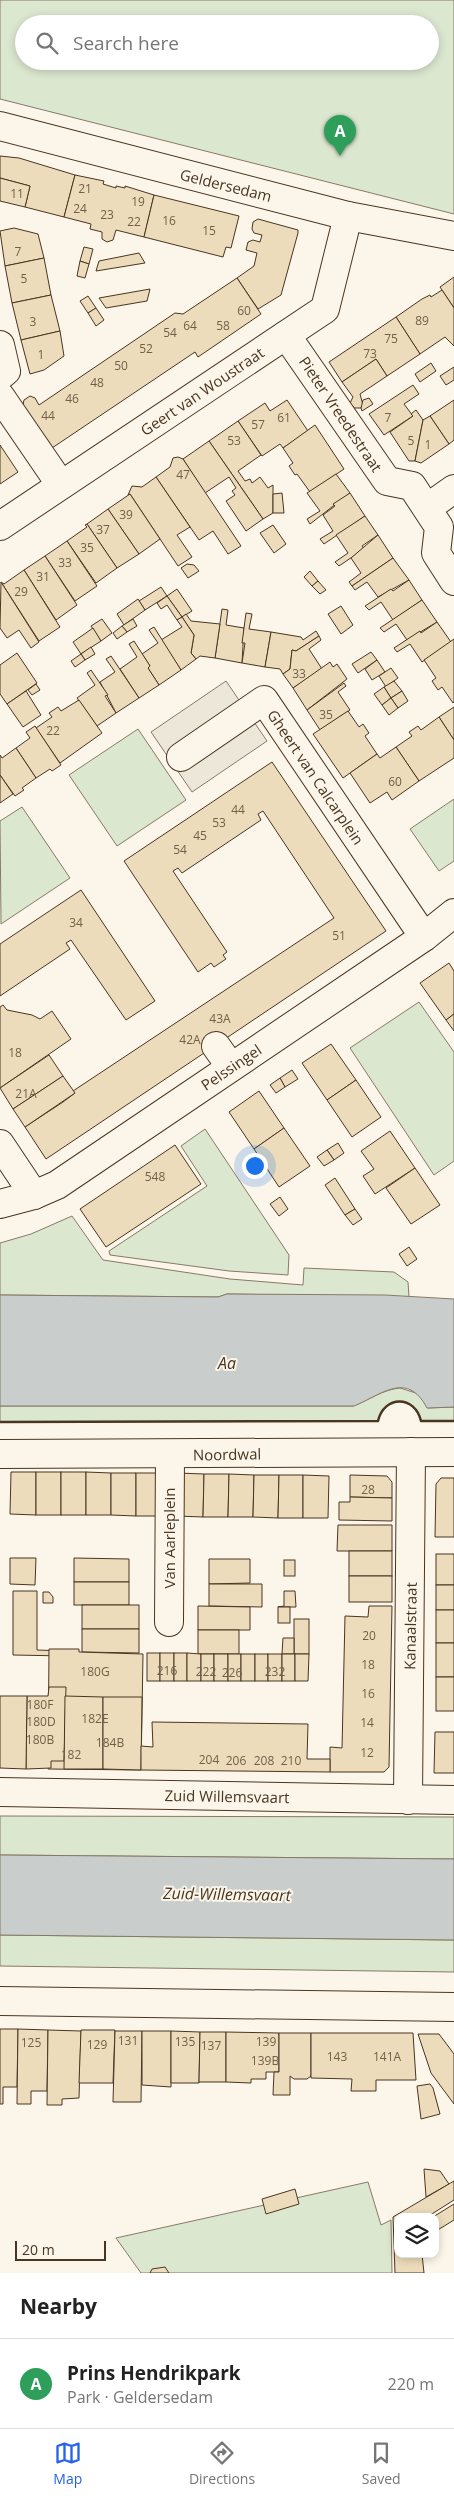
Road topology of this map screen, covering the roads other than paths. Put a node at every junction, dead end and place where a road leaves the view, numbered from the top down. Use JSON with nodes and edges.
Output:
{"nodes":[{"id":1,"x":0,"y":126,"type":"edge"},
{"id":2,"x":348,"y":216,"type":"junction"},
{"id":3,"x":454,"y":236,"type":"edge"},
{"id":4,"x":286,"y":335,"type":"junction"},
{"id":5,"x":0,"y":345,"type":"edge"},
{"id":6,"x":0,"y":376,"type":"edge"},
{"id":7,"x":0,"y":396,"type":"edge"},
{"id":8,"x":61,"y":486,"type":"junction"},
{"id":9,"x":454,"y":489,"type":"edge"},
{"id":10,"x":427,"y":508,"type":"junction"},
{"id":11,"x":0,"y":526,"type":"edge"},
{"id":12,"x":454,"y":581,"type":"edge"},
{"id":13,"x":181,"y":756,"type":"dead end"},
{"id":14,"x":454,"y":914,"type":"edge"},
{"id":15,"x":424,"y":937,"type":"junction"},
{"id":16,"x":0,"y":1144,"type":"edge"},
{"id":17,"x":34,"y":1195,"type":"junction"},
{"id":18,"x":0,"y":1204,"type":"edge"},
{"id":19,"x":411,"y":1452,"type":"junction"},
{"id":20,"x":454,"y":1452,"type":"edge"},
{"id":21,"x":0,"y":1454,"type":"edge"},
{"id":22,"x":170,"y":1455,"type":"junction"},
{"id":23,"x":169,"y":1622,"type":"dead end"},
{"id":24,"x":0,"y":1792,"type":"edge"},
{"id":25,"x":408,"y":1800,"type":"junction"},
{"id":26,"x":454,"y":1800,"type":"edge"},
{"id":27,"x":0,"y":2001,"type":"edge"},
{"id":28,"x":454,"y":2007,"type":"edge"}],
"edges":[{"from":1,"to":2,"type":"street","name":"Geldersedam"},
{"from":2,"to":3,"type":"street","name":"Geldersedam"},
{"from":2,"to":4,"type":"street","name":"Geert van Woustraat"},
{"from":4,"to":8,"type":"street","name":"Geert van Woustraat"},
{"from":4,"to":10,"type":"street","name":"Pieter Vreedestraat"},
{"from":5,"to":6,"type":"street"},
{"from":7,"to":8,"type":"street"},
{"from":8,"to":11,"type":"street","name":"Geert van Woustraat"},
{"from":9,"to":10,"type":"street"},
{"from":10,"to":12,"type":"street","name":"Pieter Vreedestraat"},
{"from":13,"to":15,"type":"street","name":"Gheert van Calcarplein"},
{"from":14,"to":15,"type":"street","name":"Pelssingel"},
{"from":15,"to":17,"type":"street","name":"Pelssingel"},
{"from":16,"to":17,"type":"street"},
{"from":17,"to":18,"type":"street","name":"Pelssingel"},
{"from":19,"to":20,"type":"street","name":"Noordwal"},
{"from":19,"to":22,"type":"street","name":"Noordwal"},
{"from":19,"to":25,"type":"street","name":"Kanaalstraat"},
{"from":21,"to":22,"type":"street","name":"Noordwal"},
{"from":22,"to":23,"type":"street","name":"Van Aarleplein"},
{"from":24,"to":25,"type":"street","name":"Zuid Willemsvaart"},
{"from":25,"to":26,"type":"street","name":"Zuid Willemsvaart"},
{"from":27,"to":28,"type":"street"}]}
